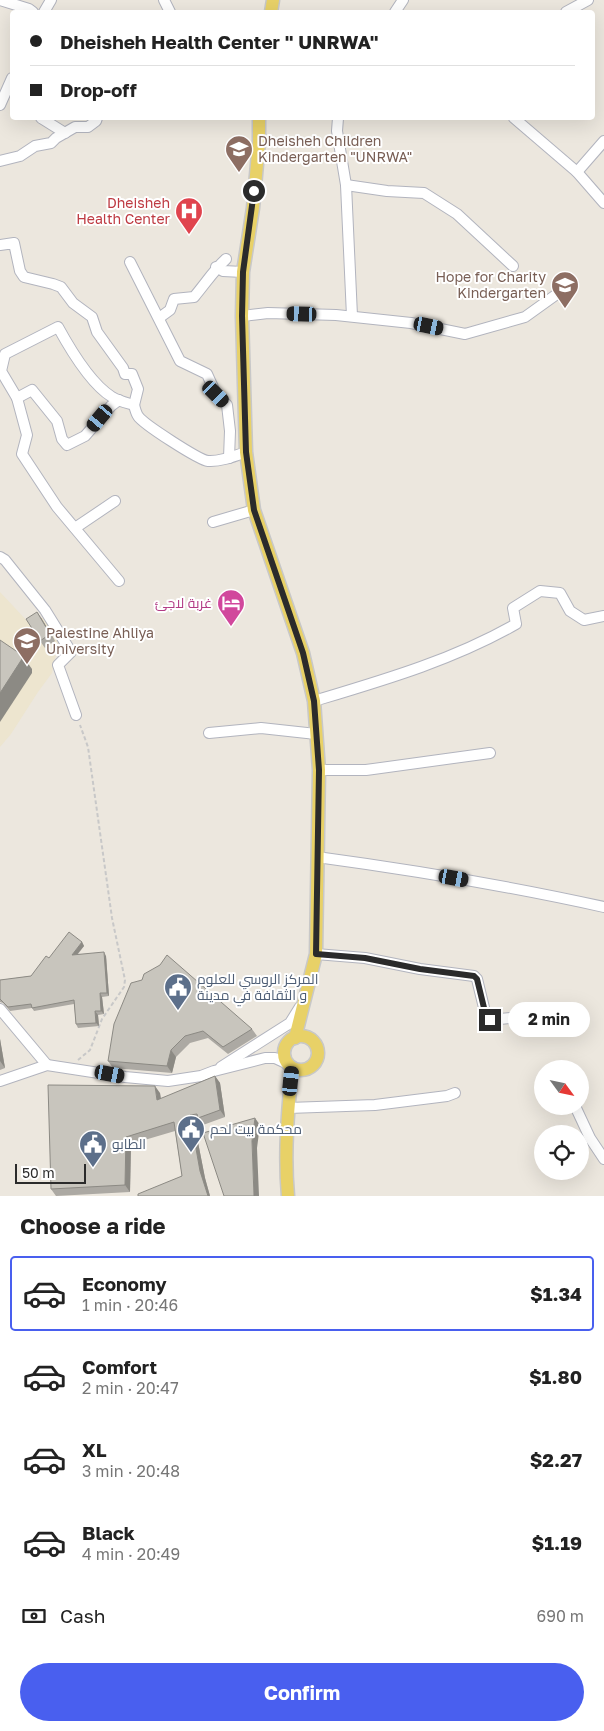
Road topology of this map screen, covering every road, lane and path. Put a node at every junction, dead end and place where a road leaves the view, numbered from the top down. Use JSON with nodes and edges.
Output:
{"nodes":[{"id":1,"x":0,"y":0,"type":"edge"},
{"id":2,"x":588,"y":0,"type":"edge"},
{"id":3,"x":30,"y":10,"type":"edge"},
{"id":4,"x":570,"y":10,"type":"edge"},
{"id":5,"x":10,"y":85,"type":"edge"},
{"id":6,"x":5,"y":103,"type":"edge"},
{"id":7,"x":44,"y":120,"type":"edge"},
{"id":8,"x":96,"y":120,"type":"edge"},
{"id":9,"x":259,"y":120,"type":"edge"},
{"id":10,"x":338,"y":120,"type":"edge"},
{"id":11,"x":516,"y":120,"type":"edge"},
{"id":12,"x":65,"y":133,"type":"junction"},
{"id":13,"x":604,"y":141,"type":"edge"},
{"id":14,"x":0,"y":161,"type":"edge"},
{"id":15,"x":578,"y":172,"type":"junction"},
{"id":16,"x":346,"y":185,"type":"junction"},
{"id":17,"x":604,"y":203,"type":"edge"},
{"id":18,"x":0,"y":246,"type":"edge"},
{"id":19,"x":226,"y":259,"type":"dead end"},
{"id":20,"x":130,"y":262,"type":"dead end"},
{"id":21,"x":514,"y":266,"type":"dead end"},
{"id":22,"x":216,"y":267,"type":"junction"},
{"id":23,"x":243,"y":272,"type":"junction"},
{"id":24,"x":564,"y":289,"type":"dead end"},
{"id":25,"x":242,"y":316,"type":"junction"},
{"id":26,"x":352,"y":316,"type":"junction"},
{"id":27,"x":159,"y":318,"type":"junction"},
{"id":28,"x":0,"y":370,"type":"edge"},
{"id":29,"x":17,"y":398,"type":"junction"},
{"id":30,"x":119,"y":400,"type":"junction"},
{"id":31,"x":134,"y":405,"type":"junction"},
{"id":32,"x":246,"y":452,"type":"junction"},
{"id":33,"x":229,"y":458,"type":"junction"},
{"id":34,"x":115,"y":501,"type":"dead end"},
{"id":35,"x":254,"y":510,"type":"junction"},
{"id":36,"x":214,"y":522,"type":"dead end"},
{"id":37,"x":75,"y":528,"type":"junction"},
{"id":38,"x":0,"y":557,"type":"edge"},
{"id":39,"x":119,"y":581,"type":"dead end"},
{"id":40,"x":604,"y":616,"type":"edge"},
{"id":41,"x":314,"y":701,"type":"junction"},
{"id":42,"x":76,"y":715,"type":"joint"},
{"id":43,"x":209,"y":733,"type":"dead end"},
{"id":44,"x":316,"y":734,"type":"junction"},
{"id":45,"x":490,"y":753,"type":"dead end"},
{"id":46,"x":319,"y":770,"type":"junction"},
{"id":47,"x":317,"y":857,"type":"junction"},
{"id":48,"x":604,"y":907,"type":"edge"},
{"id":49,"x":316,"y":954,"type":"junction"},
{"id":50,"x":303,"y":1002,"type":"junction"},
{"id":51,"x":0,"y":1009,"type":"edge"},
{"id":52,"x":531,"y":1016,"type":"dead end"},
{"id":53,"x":295,"y":1038,"type":"junction"},
{"id":54,"x":47,"y":1065,"type":"junction"},
{"id":55,"x":290,"y":1066,"type":"junction"},
{"id":56,"x":65,"y":1067,"type":"junction"},
{"id":57,"x":214,"y":1071,"type":"junction"},
{"id":58,"x":0,"y":1081,"type":"edge"},
{"id":59,"x":455,"y":1093,"type":"dead end"},
{"id":60,"x":288,"y":1108,"type":"junction"},
{"id":61,"x":579,"y":1115,"type":"edge"},
{"id":62,"x":604,"y":1159,"type":"edge"},
{"id":63,"x":288,"y":1196,"type":"edge"}],
"edges":[{"from":1,"to":3,"type":"street"},
{"from":2,"to":4,"type":"street"},
{"from":5,"to":6,"type":"street"},
{"from":7,"to":12,"type":"street"},
{"from":8,"to":12,"type":"street"},
{"from":9,"to":23,"type":"main road"},
{"from":10,"to":16,"type":"street"},
{"from":11,"to":15,"type":"street"},
{"from":12,"to":14,"type":"street"},
{"from":13,"to":15,"type":"street"},
{"from":15,"to":17,"type":"street"},
{"from":16,"to":21,"type":"street"},
{"from":16,"to":26,"type":"street"},
{"from":18,"to":31,"type":"street"},
{"from":19,"to":22,"type":"street"},
{"from":20,"to":27,"type":"street"},
{"from":22,"to":23,"type":"street"},
{"from":22,"to":27,"type":"street"},
{"from":23,"to":25,"type":"main road"},
{"from":24,"to":26,"type":"street"},
{"from":25,"to":26,"type":"street"},
{"from":25,"to":32,"type":"main road"},
{"from":27,"to":33,"type":"street"},
{"from":28,"to":29,"type":"street"},
{"from":28,"to":30,"type":"street"},
{"from":29,"to":30,"type":"street"},
{"from":29,"to":37,"type":"street"},
{"from":30,"to":31,"type":"street"},
{"from":31,"to":33,"type":"street"},
{"from":32,"to":33,"type":"street"},
{"from":32,"to":35,"type":"main road"},
{"from":34,"to":37,"type":"street"},
{"from":35,"to":36,"type":"street"},
{"from":35,"to":41,"type":"main road"},
{"from":37,"to":39,"type":"street"},
{"from":38,"to":42,"type":"street"},
{"from":40,"to":41,"type":"street"},
{"from":41,"to":44,"type":"main road"},
{"from":42,"to":56,"type":"path"},
{"from":43,"to":44,"type":"street"},
{"from":44,"to":46,"type":"main road"},
{"from":45,"to":46,"type":"street"},
{"from":46,"to":47,"type":"main road"},
{"from":47,"to":48,"type":"street"},
{"from":47,"to":49,"type":"main road"},
{"from":49,"to":50,"type":"main road"},
{"from":49,"to":52,"type":"street"},
{"from":50,"to":53,"type":"main road"},
{"from":50,"to":57,"type":"street"},
{"from":51,"to":54,"type":"street"},
{"from":53,"to":55,"type":"main road"},
{"from":53,"to":55,"type":"main road"},
{"from":54,"to":56,"type":"street"},
{"from":54,"to":58,"type":"street"},
{"from":55,"to":57,"type":"street"},
{"from":55,"to":60,"type":"main road"},
{"from":56,"to":57,"type":"street"},
{"from":59,"to":60,"type":"street"},
{"from":60,"to":63,"type":"main road"},
{"from":61,"to":62,"type":"street"}]}
